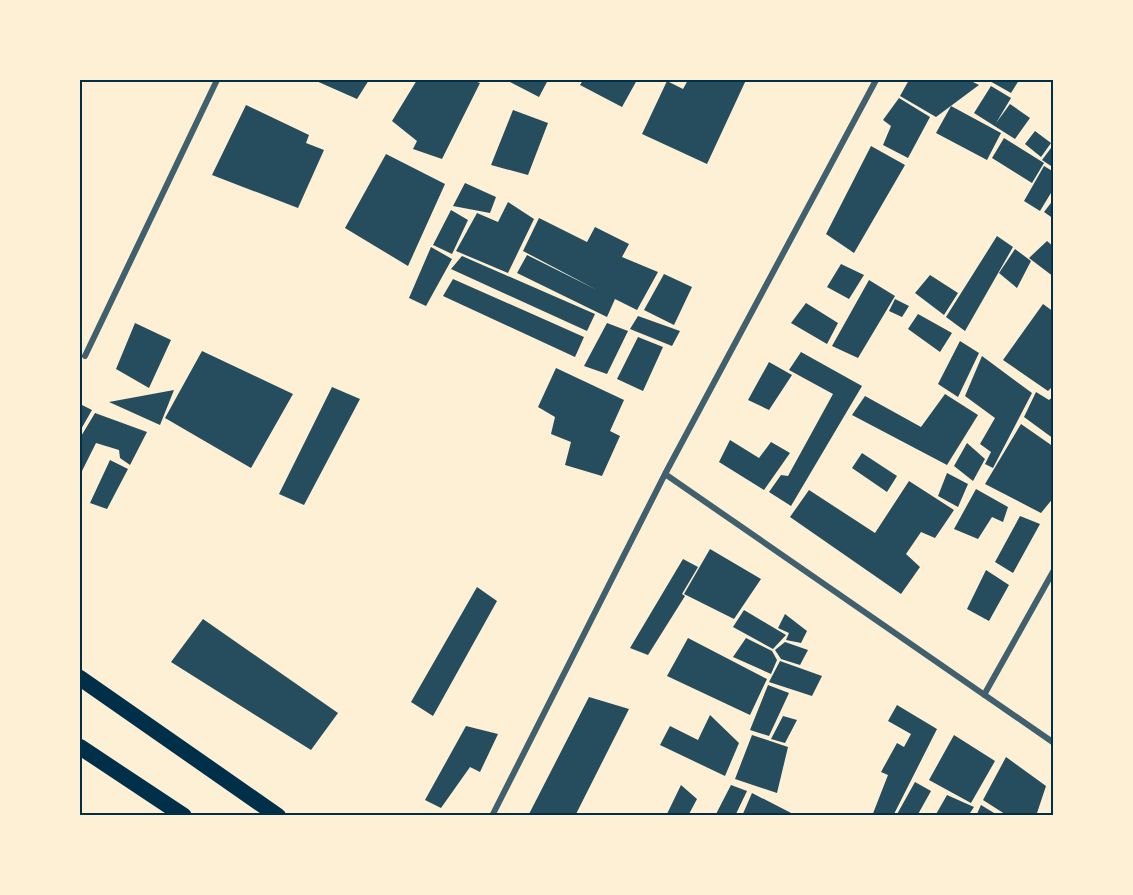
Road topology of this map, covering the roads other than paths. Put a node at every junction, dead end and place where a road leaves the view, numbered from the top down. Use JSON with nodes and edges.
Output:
{"nodes":[{"id":1,"x":217,"y":80,"type":"edge"},
{"id":2,"x":876,"y":80,"type":"edge"},
{"id":3,"x":85,"y":356,"type":"dead end"},
{"id":4,"x":665,"y":474,"type":"junction"},
{"id":5,"x":1053,"y":570,"type":"edge"},
{"id":6,"x":80,"y":678,"type":"edge"},
{"id":7,"x":984,"y":695,"type":"junction"},
{"id":8,"x":1053,"y":743,"type":"edge"},
{"id":9,"x":80,"y":747,"type":"edge"},
{"id":10,"x":184,"y":816,"type":"edge"},
{"id":11,"x":278,"y":816,"type":"edge"},
{"id":12,"x":492,"y":816,"type":"edge"}],
"edges":[{"from":1,"to":3,"type":"street"},
{"from":2,"to":4,"type":"street"},
{"from":4,"to":7,"type":"street"},
{"from":4,"to":12,"type":"street"},
{"from":5,"to":7,"type":"street"},
{"from":6,"to":11,"type":"highway"},
{"from":7,"to":8,"type":"street"},
{"from":9,"to":10,"type":"highway"}]}
